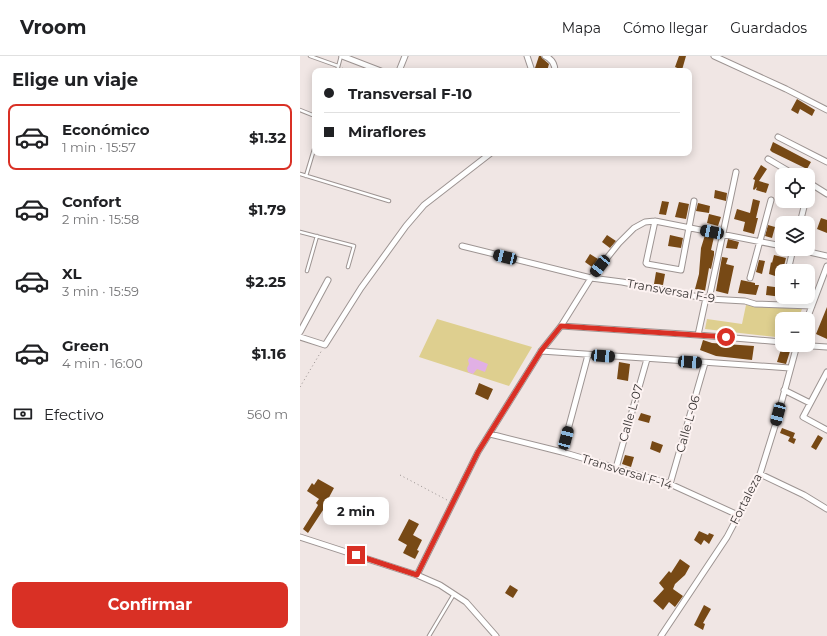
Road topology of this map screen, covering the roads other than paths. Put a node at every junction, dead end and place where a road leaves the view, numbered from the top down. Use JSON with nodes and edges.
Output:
{"nodes":[{"id":1,"x":310,"y":56,"type":"edge"},
{"id":2,"x":342,"y":56,"type":"edge"},
{"id":3,"x":405,"y":56,"type":"edge"},
{"id":4,"x":527,"y":56,"type":"edge"},
{"id":5,"x":545,"y":56,"type":"edge"},
{"id":6,"x":714,"y":56,"type":"edge"},
{"id":7,"x":338,"y":66,"type":"joint"},
{"id":8,"x":373,"y":68,"type":"edge"},
{"id":9,"x":400,"y":68,"type":"edge"},
{"id":10,"x":531,"y":68,"type":"edge"},
{"id":11,"x":554,"y":68,"type":"edge"},
{"id":12,"x":300,"y":110,"type":"edge"},
{"id":13,"x":827,"y":110,"type":"edge"},
{"id":14,"x":312,"y":115,"type":"edge"},
{"id":15,"x":778,"y":137,"type":"dead end"},
{"id":16,"x":312,"y":156,"type":"edge"},
{"id":17,"x":487,"y":156,"type":"edge"},
{"id":18,"x":768,"y":159,"type":"dead end"},
{"id":19,"x":827,"y":162,"type":"edge"},
{"id":20,"x":783,"y":168,"type":"edge"},
{"id":21,"x":736,"y":172,"type":"dead end"},
{"id":22,"x":300,"y":174,"type":"edge"},
{"id":23,"x":306,"y":176,"type":"junction"},
{"id":24,"x":815,"y":186,"type":"edge"},
{"id":25,"x":827,"y":194,"type":"edge"},
{"id":26,"x":771,"y":200,"type":"dead end"},
{"id":27,"x":389,"y":201,"type":"dead end"},
{"id":28,"x":694,"y":201,"type":"dead end"},
{"id":29,"x":655,"y":221,"type":"junction"},
{"id":30,"x":689,"y":227,"type":"junction"},
{"id":31,"x":300,"y":232,"type":"edge"},
{"id":32,"x":724,"y":234,"type":"junction"},
{"id":33,"x":317,"y":236,"type":"junction"},
{"id":34,"x":761,"y":242,"type":"junction"},
{"id":35,"x":775,"y":245,"type":"edge"},
{"id":36,"x":462,"y":246,"type":"dead end"},
{"id":37,"x":815,"y":253,"type":"edge"},
{"id":38,"x":827,"y":256,"type":"edge"},
{"id":39,"x":827,"y":266,"type":"edge"},
{"id":40,"x":348,"y":268,"type":"dead end"},
{"id":41,"x":307,"y":271,"type":"dead end"},
{"id":42,"x":591,"y":278,"type":"junction"},
{"id":43,"x":750,"y":278,"type":"dead end"},
{"id":44,"x":328,"y":280,"type":"dead end"},
{"id":45,"x":708,"y":298,"type":"junction"},
{"id":46,"x":812,"y":306,"type":"junction"},
{"id":47,"x":810,"y":312,"type":"edge"},
{"id":48,"x":561,"y":326,"type":"junction"},
{"id":49,"x":300,"y":332,"type":"edge"},
{"id":50,"x":698,"y":335,"type":"junction"},
{"id":51,"x":300,"y":337,"type":"edge"},
{"id":52,"x":775,"y":341,"type":"edge"},
{"id":53,"x":815,"y":346,"type":"edge"},
{"id":54,"x":827,"y":347,"type":"edge"},
{"id":55,"x":541,"y":351,"type":"junction"},
{"id":56,"x":795,"y":352,"type":"edge"},
{"id":57,"x":588,"y":355,"type":"junction"},
{"id":58,"x":647,"y":359,"type":"junction"},
{"id":59,"x":705,"y":363,"type":"junction"},
{"id":60,"x":790,"y":368,"type":"junction"},
{"id":61,"x":827,"y":372,"type":"edge"},
{"id":62,"x":784,"y":390,"type":"junction"},
{"id":63,"x":810,"y":403,"type":"junction"},
{"id":64,"x":827,"y":430,"type":"edge"},
{"id":65,"x":490,"y":434,"type":"junction"},
{"id":66,"x":562,"y":452,"type":"junction"},
{"id":67,"x":616,"y":468,"type":"junction"},
{"id":68,"x":760,"y":474,"type":"junction"},
{"id":69,"x":670,"y":484,"type":"junction"},
{"id":70,"x":827,"y":509,"type":"edge"},
{"id":71,"x":738,"y":515,"type":"junction"},
{"id":72,"x":300,"y":537,"type":"edge"},
{"id":73,"x":417,"y":575,"type":"junction"},
{"id":74,"x":454,"y":593,"type":"junction"},
{"id":75,"x":429,"y":636,"type":"edge"},
{"id":76,"x":496,"y":636,"type":"edge"},
{"id":77,"x":661,"y":636,"type":"edge"}],
"edges":[{"from":1,"to":7,"type":"lane"},
{"from":2,"to":7,"type":"lane"},
{"from":2,"to":8,"type":"street"},
{"from":3,"to":9,"type":"street"},
{"from":4,"to":10,"type":"street"},
{"from":5,"to":11,"type":"street"},
{"from":6,"to":13,"type":"street"},
{"from":12,"to":14,"type":"lane"},
{"from":15,"to":19,"type":"street"},
{"from":16,"to":23,"type":"lane"},
{"from":17,"to":51,"type":"street"},
{"from":18,"to":20,"type":"street"},
{"from":21,"to":32,"type":"street"},
{"from":22,"to":23,"type":"lane"},
{"from":23,"to":27,"type":"lane"},
{"from":24,"to":25,"type":"street"},
{"from":26,"to":34,"type":"street"},
{"from":28,"to":30,"type":"street"},
{"from":29,"to":30,"type":"street"},
{"from":29,"to":30,"type":"street"},
{"from":29,"to":42,"type":"street"},
{"from":30,"to":32,"type":"street"},
{"from":31,"to":33,"type":"lane"},
{"from":32,"to":34,"type":"street"},
{"from":32,"to":45,"type":"street"},
{"from":33,"to":40,"type":"lane"},
{"from":33,"to":41,"type":"lane"},
{"from":34,"to":35,"type":"street"},
{"from":34,"to":43,"type":"street"},
{"from":36,"to":42,"type":"street","name":"Transversal F-9"},
{"from":37,"to":38,"type":"street"},
{"from":39,"to":46,"type":"street"},
{"from":42,"to":45,"type":"street","name":"Transversal F-9"},
{"from":42,"to":48,"type":"street"},
{"from":44,"to":49,"type":"street"},
{"from":45,"to":46,"type":"street","name":"Transversal F-9"},
{"from":45,"to":50,"type":"street"},
{"from":46,"to":47,"type":"street"},
{"from":48,"to":50,"type":"street"},
{"from":48,"to":55,"type":"street"},
{"from":50,"to":52,"type":"street"},
{"from":53,"to":54,"type":"street"},
{"from":55,"to":57,"type":"street"},
{"from":55,"to":65,"type":"street"},
{"from":56,"to":60,"type":"street","name":"Fortaleza"},
{"from":57,"to":58,"type":"street"},
{"from":57,"to":66,"type":"street"},
{"from":58,"to":59,"type":"street"},
{"from":58,"to":67,"type":"street","name":"Calle L-07"},
{"from":59,"to":60,"type":"street"},
{"from":59,"to":69,"type":"street","name":"Calle L-06"},
{"from":60,"to":62,"type":"street","name":"Fortaleza"},
{"from":61,"to":63,"type":"street"},
{"from":62,"to":63,"type":"street"},
{"from":62,"to":68,"type":"street","name":"Fortaleza"},
{"from":63,"to":64,"type":"street"},
{"from":65,"to":66,"type":"street","name":"Transversal F-14"},
{"from":65,"to":73,"type":"street"},
{"from":66,"to":67,"type":"street","name":"Transversal F-14"},
{"from":67,"to":69,"type":"street","name":"Transversal F-14"},
{"from":68,"to":70,"type":"street"},
{"from":68,"to":71,"type":"street","name":"Fortaleza"},
{"from":69,"to":71,"type":"street","name":"Transversal F-14"},
{"from":71,"to":77,"type":"street","name":"Fortaleza"},
{"from":72,"to":73,"type":"street"},
{"from":73,"to":74,"type":"street"},
{"from":74,"to":75,"type":"lane"},
{"from":74,"to":76,"type":"street"}]}
